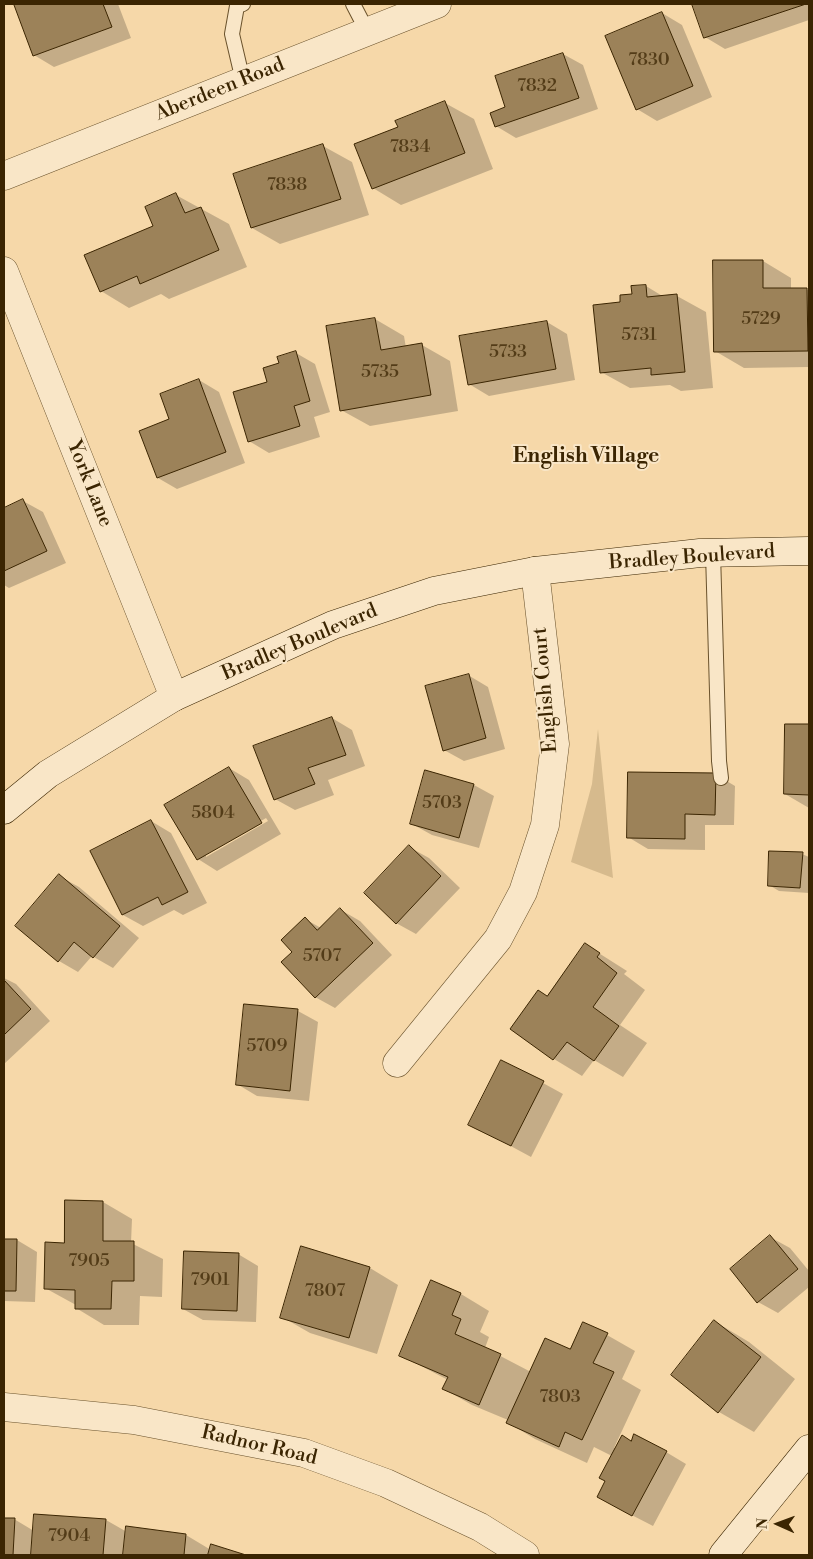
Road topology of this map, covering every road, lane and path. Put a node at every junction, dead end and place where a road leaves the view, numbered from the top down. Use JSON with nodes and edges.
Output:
{"nodes":[{"id":1,"x":243,"y":4,"type":"edge"},
{"id":2,"x":353,"y":4,"type":"edge"},
{"id":3,"x":437,"y":4,"type":"edge"},
{"id":4,"x":367,"y":32,"type":"junction"},
{"id":5,"x":243,"y":81,"type":"junction"},
{"id":6,"x":4,"y":176,"type":"edge"},
{"id":7,"x":4,"y":271,"type":"edge"},
{"id":8,"x":809,"y":551,"type":"edge"},
{"id":9,"x":713,"y":553,"type":"junction"},
{"id":10,"x":535,"y":571,"type":"junction"},
{"id":11,"x":174,"y":697,"type":"junction"},
{"id":12,"x":721,"y":778,"type":"dead end"},
{"id":13,"x":4,"y":810,"type":"edge"},
{"id":14,"x":397,"y":1064,"type":"dead end"},
{"id":15,"x":4,"y":1406,"type":"edge"},
{"id":16,"x":809,"y":1449,"type":"edge"},
{"id":17,"x":525,"y":1555,"type":"edge"},
{"id":18,"x":723,"y":1555,"type":"edge"}],
"edges":[{"from":1,"to":5,"type":"lane"},
{"from":2,"to":4,"type":"lane"},
{"from":3,"to":4,"type":"street","name":"Aberdeen Road"},
{"from":4,"to":5,"type":"street","name":"Aberdeen Road"},
{"from":5,"to":6,"type":"street","name":"Aberdeen Road"},
{"from":7,"to":11,"type":"street","name":"York Lane"},
{"from":8,"to":9,"type":"street","name":"Bradley Boulevard"},
{"from":9,"to":10,"type":"street","name":"Bradley Boulevard"},
{"from":9,"to":12,"type":"lane"},
{"from":10,"to":11,"type":"street","name":"Bradley Boulevard"},
{"from":10,"to":14,"type":"street","name":"English Court"},
{"from":11,"to":13,"type":"street","name":"Bradley Boulevard"},
{"from":15,"to":17,"type":"street","name":"Radnor Road"},
{"from":16,"to":18,"type":"street"}]}
